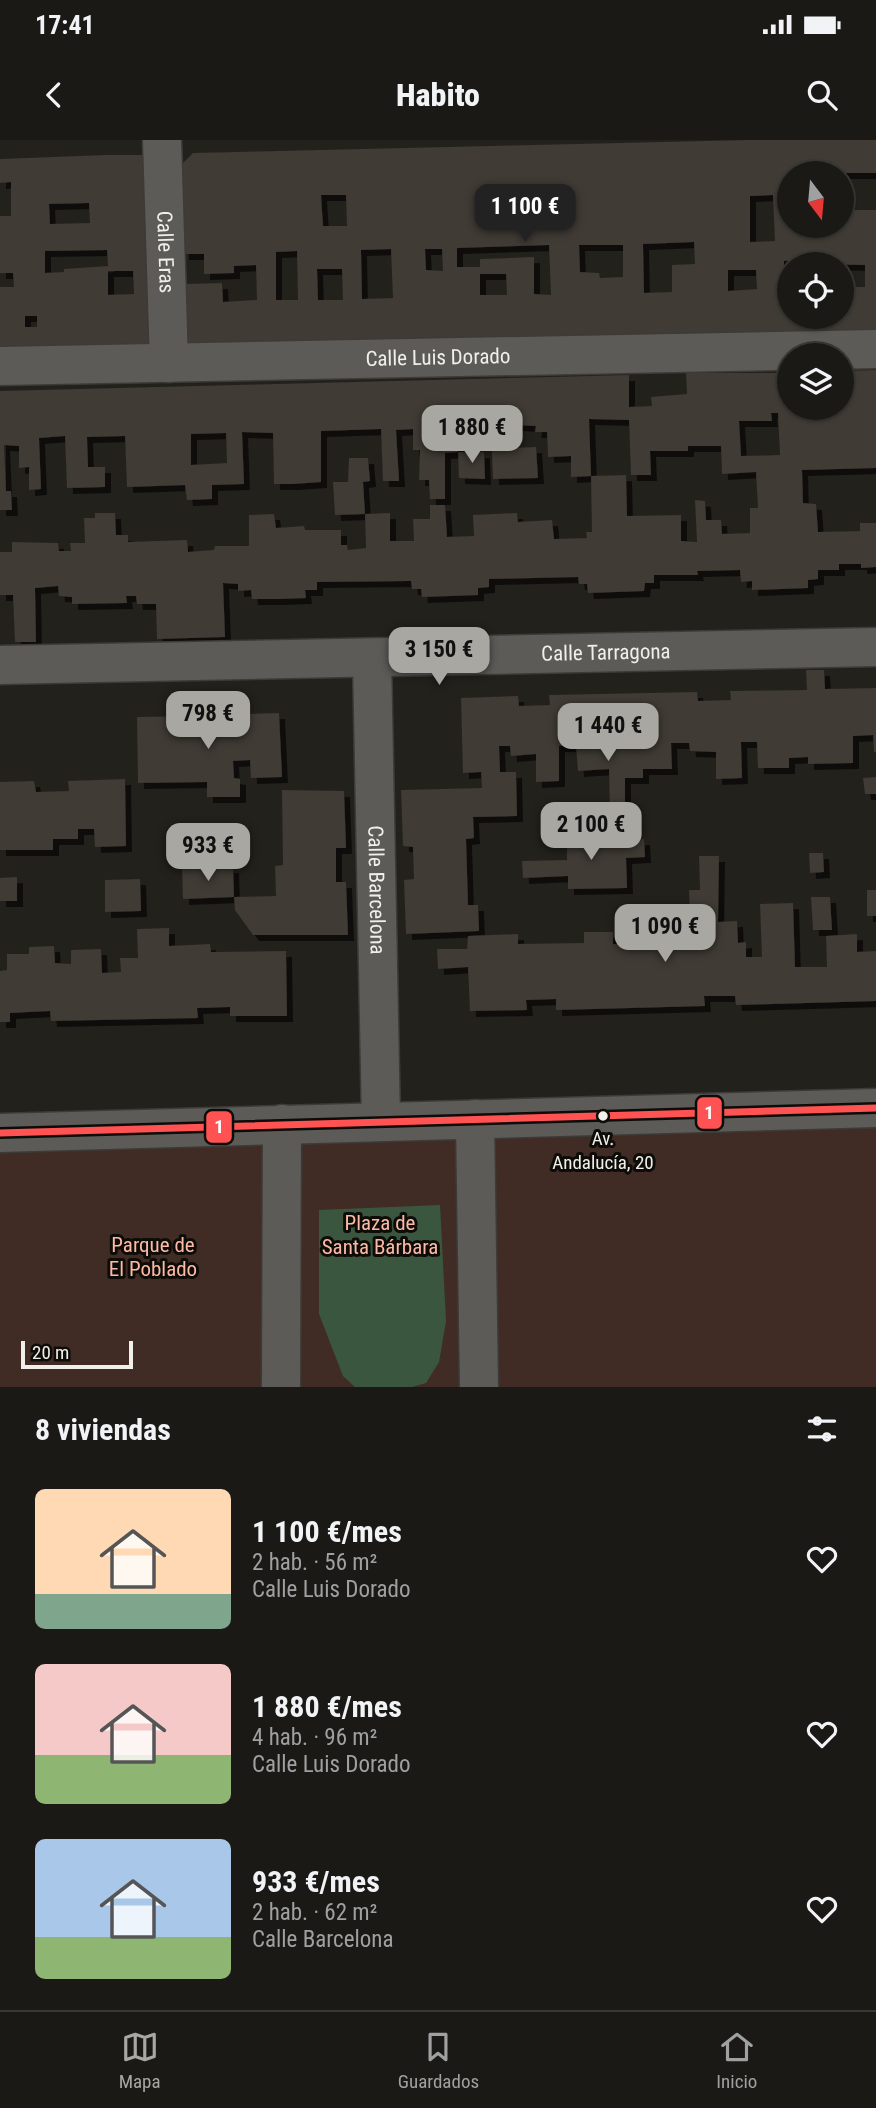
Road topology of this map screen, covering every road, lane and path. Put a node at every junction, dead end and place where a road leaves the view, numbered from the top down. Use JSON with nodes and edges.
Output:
{"nodes":[{"id":1,"x":162,"y":140,"type":"edge"},
{"id":2,"x":876,"y":349,"type":"edge"},
{"id":3,"x":169,"y":363,"type":"junction"},
{"id":4,"x":0,"y":366,"type":"edge"},
{"id":5,"x":876,"y":647,"type":"edge"},
{"id":6,"x":372,"y":659,"type":"junction"},
{"id":7,"x":0,"y":665,"type":"edge"},
{"id":8,"x":876,"y":1108,"type":"edge"},
{"id":9,"x":475,"y":1119,"type":"junction"},
{"id":10,"x":381,"y":1121,"type":"junction"},
{"id":11,"x":282,"y":1124,"type":"junction"},
{"id":12,"x":0,"y":1133,"type":"edge"},
{"id":13,"x":281,"y":1387,"type":"edge"},
{"id":14,"x":479,"y":1387,"type":"edge"}],
"edges":[{"from":1,"to":3,"type":"street","name":"Calle Eras"},
{"from":2,"to":3,"type":"street","name":"Calle Luis Dorado"},
{"from":3,"to":4,"type":"street","name":"Calle Luis Dorado"},
{"from":5,"to":6,"type":"street","name":"Calle Tarragona"},
{"from":6,"to":7,"type":"street","name":"Calle Tarragona"},
{"from":6,"to":10,"type":"street","name":"Calle Barcelona"},
{"from":8,"to":9,"type":"street"},
{"from":9,"to":10,"type":"street"},
{"from":9,"to":14,"type":"street"},
{"from":10,"to":11,"type":"street"},
{"from":11,"to":12,"type":"street"},
{"from":11,"to":13,"type":"street"}]}
